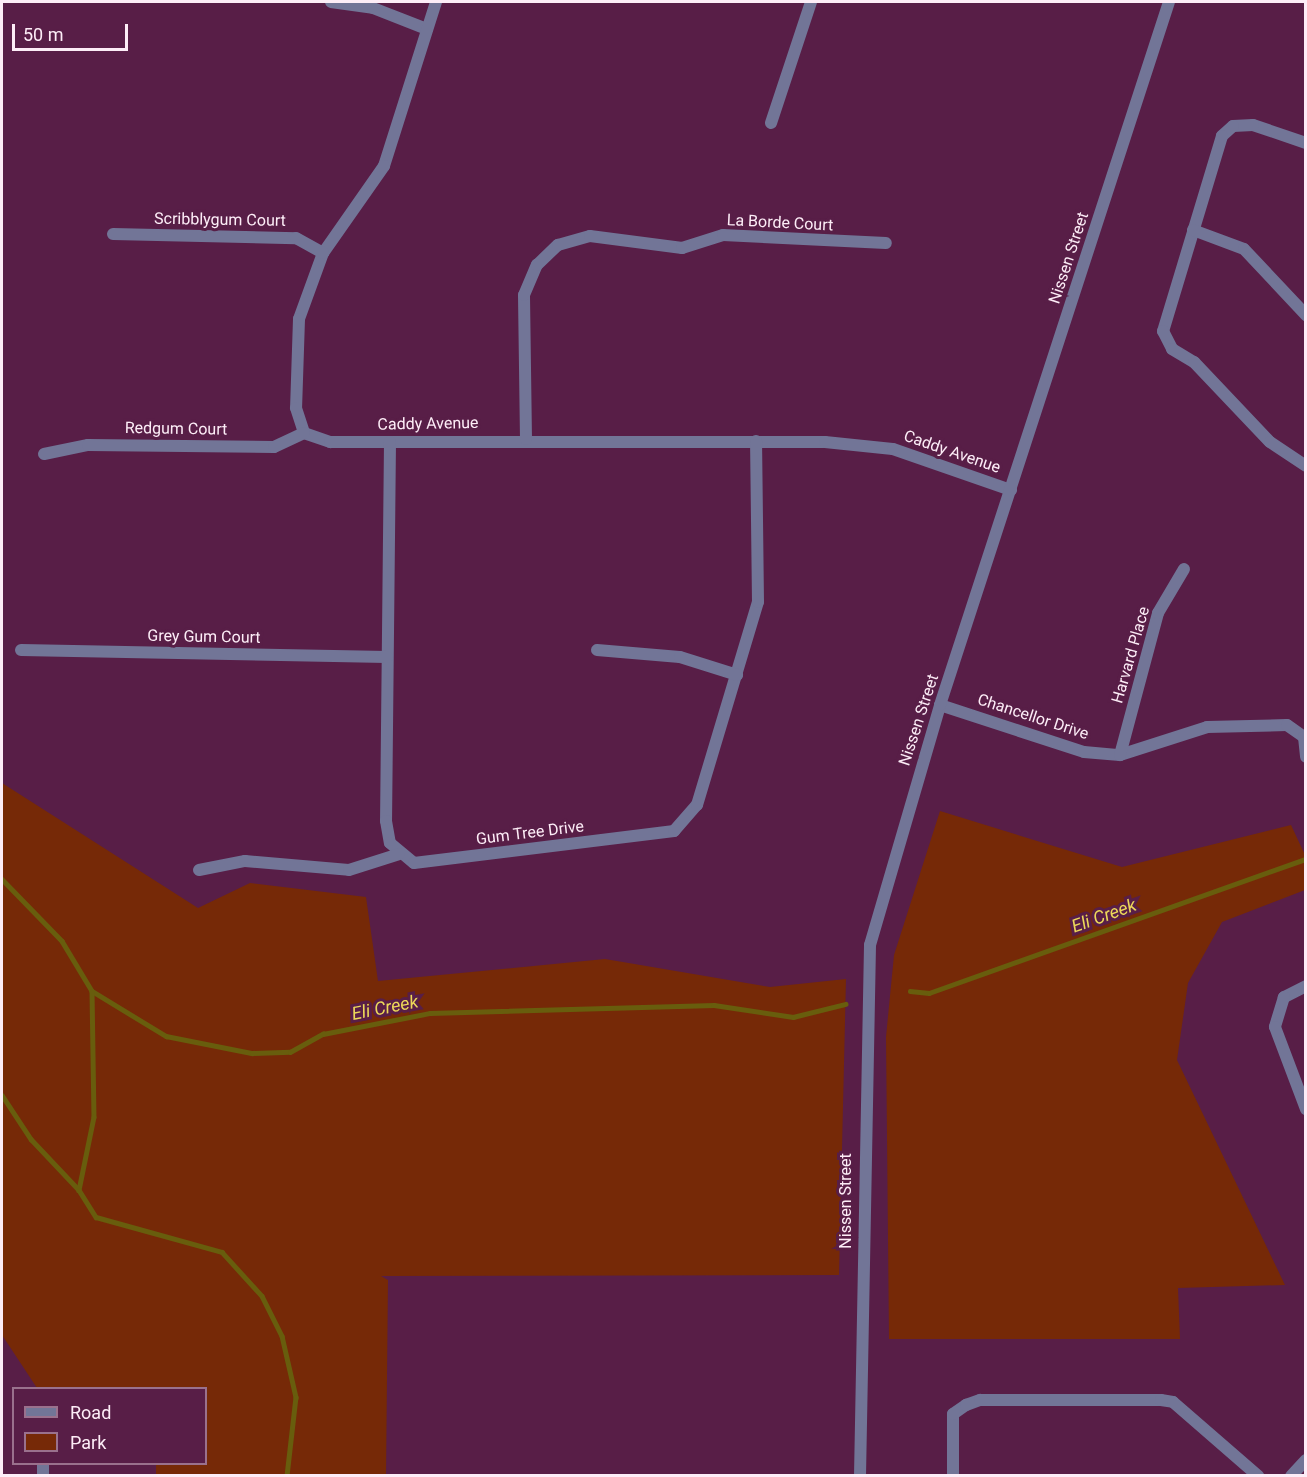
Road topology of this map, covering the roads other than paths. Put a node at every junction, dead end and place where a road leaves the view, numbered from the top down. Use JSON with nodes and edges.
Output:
{"nodes":[{"id":1,"x":331,"y":2,"type":"edge"},
{"id":2,"x":436,"y":2,"type":"edge"},
{"id":3,"x":811,"y":2,"type":"edge"},
{"id":4,"x":1169,"y":2,"type":"edge"},
{"id":5,"x":427,"y":29,"type":"junction"},
{"id":6,"x":771,"y":123,"type":"dead end"},
{"id":7,"x":1305,"y":143,"type":"edge"},
{"id":8,"x":1193,"y":230,"type":"junction"},
{"id":9,"x":113,"y":234,"type":"dead end"},
{"id":10,"x":886,"y":243,"type":"dead end"},
{"id":11,"x":323,"y":253,"type":"junction"},
{"id":12,"x":1305,"y":315,"type":"edge"},
{"id":13,"x":304,"y":433,"type":"junction"},
{"id":14,"x":526,"y":439,"type":"junction"},
{"id":15,"x":756,"y":441,"type":"junction"},
{"id":16,"x":390,"y":442,"type":"junction"},
{"id":17,"x":44,"y":454,"type":"dead end"},
{"id":18,"x":1305,"y":466,"type":"edge"},
{"id":19,"x":1011,"y":490,"type":"junction"},
{"id":20,"x":1184,"y":569,"type":"dead end"},
{"id":21,"x":21,"y":650,"type":"dead end"},
{"id":22,"x":597,"y":650,"type":"dead end"},
{"id":23,"x":387,"y":657,"type":"junction"},
{"id":24,"x":737,"y":675,"type":"junction"},
{"id":25,"x":940,"y":705,"type":"junction"},
{"id":26,"x":1120,"y":755,"type":"junction"},
{"id":27,"x":1305,"y":757,"type":"edge"},
{"id":28,"x":399,"y":854,"type":"junction"},
{"id":29,"x":199,"y":870,"type":"dead end"},
{"id":30,"x":1305,"y":986,"type":"edge"},
{"id":31,"x":1305,"y":1109,"type":"edge"},
{"id":32,"x":1305,"y":1460,"type":"edge"},
{"id":33,"x":860,"y":1476,"type":"edge"},
{"id":34,"x":953,"y":1476,"type":"edge"},
{"id":35,"x":1258,"y":1476,"type":"edge"},
{"id":36,"x":1291,"y":1476,"type":"edge"}],
"edges":[{"from":1,"to":5,"type":"street"},
{"from":2,"to":5,"type":"street"},
{"from":3,"to":6,"type":"street"},
{"from":4,"to":19,"type":"street","name":"Nissen Street"},
{"from":5,"to":11,"type":"street"},
{"from":7,"to":8,"type":"street"},
{"from":8,"to":12,"type":"street"},
{"from":8,"to":18,"type":"street"},
{"from":9,"to":11,"type":"street","name":"Scribblygum Court"},
{"from":10,"to":14,"type":"street","name":"La Borde Court"},
{"from":11,"to":13,"type":"street"},
{"from":13,"to":16,"type":"street","name":"Caddy Avenue"},
{"from":13,"to":17,"type":"street","name":"Redgum Court"},
{"from":14,"to":15,"type":"street","name":"Caddy Avenue"},
{"from":14,"to":16,"type":"street","name":"Caddy Avenue"},
{"from":15,"to":19,"type":"street","name":"Caddy Avenue"},
{"from":15,"to":24,"type":"street","name":"Gum Tree Drive"},
{"from":16,"to":23,"type":"street"},
{"from":19,"to":25,"type":"street","name":"Nissen Street"},
{"from":20,"to":26,"type":"street","name":"Harvard Place"},
{"from":21,"to":23,"type":"street","name":"Grey Gum Court"},
{"from":22,"to":24,"type":"street"},
{"from":23,"to":28,"type":"street"},
{"from":24,"to":28,"type":"street","name":"Gum Tree Drive"},
{"from":25,"to":26,"type":"street","name":"Chancellor Drive"},
{"from":25,"to":33,"type":"street","name":"Nissen Street"},
{"from":26,"to":27,"type":"street","name":"Chancellor Drive"},
{"from":28,"to":29,"type":"street"},
{"from":30,"to":31,"type":"street"},
{"from":32,"to":36,"type":"street"},
{"from":34,"to":35,"type":"street"}]}
